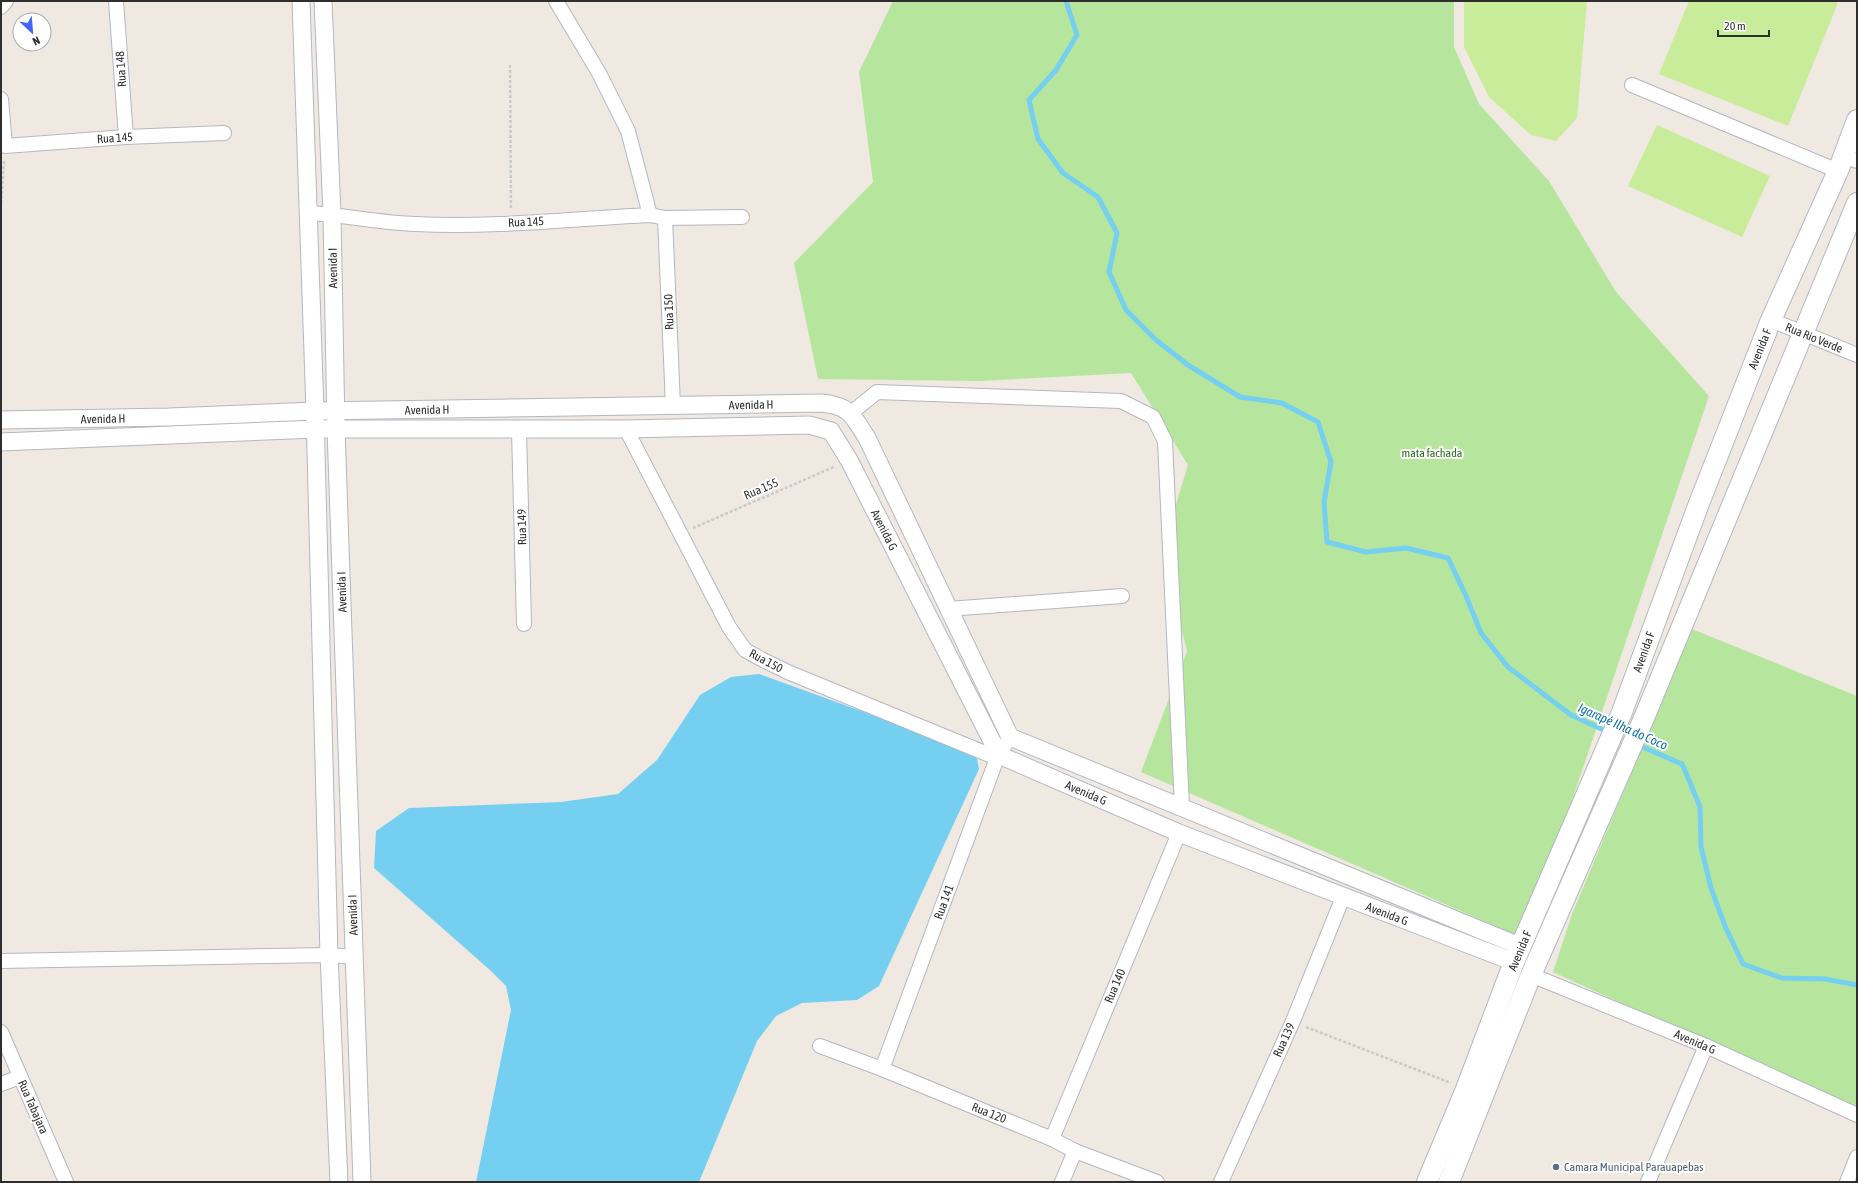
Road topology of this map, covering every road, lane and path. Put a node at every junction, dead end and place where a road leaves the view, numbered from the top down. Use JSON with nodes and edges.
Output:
{"nodes":[{"id":1,"x":6,"y":1,"type":"edge"},
{"id":2,"x":116,"y":1,"type":"edge"},
{"id":3,"x":301,"y":1,"type":"edge"},
{"id":4,"x":324,"y":1,"type":"edge"},
{"id":5,"x":556,"y":1,"type":"edge"},
{"id":6,"x":1,"y":8,"type":"edge"},
{"id":7,"x":301,"y":19,"type":"junction"},
{"id":8,"x":324,"y":20,"type":"junction"},
{"id":9,"x":510,"y":65,"type":"dead end"},
{"id":10,"x":1632,"y":86,"type":"dead end"},
{"id":11,"x":1,"y":99,"type":"edge"},
{"id":12,"x":1857,"y":120,"type":"edge"},
{"id":13,"x":224,"y":133,"type":"dead end"},
{"id":14,"x":126,"y":137,"type":"junction"},
{"id":15,"x":5,"y":146,"type":"junction"},
{"id":16,"x":1846,"y":162,"type":"edge"},
{"id":17,"x":1857,"y":203,"type":"edge"},
{"id":18,"x":1,"y":204,"type":"edge"},
{"id":19,"x":309,"y":213,"type":"junction"},
{"id":20,"x":332,"y":214,"type":"junction"},
{"id":21,"x":650,"y":215,"type":"junction"},
{"id":22,"x":742,"y":217,"type":"dead end"},
{"id":23,"x":665,"y":218,"type":"junction"},
{"id":24,"x":511,"y":223,"type":"junction"},
{"id":25,"x":1771,"y":320,"type":"junction"},
{"id":26,"x":1803,"y":334,"type":"junction"},
{"id":27,"x":1857,"y":355,"type":"edge"},
{"id":28,"x":673,"y":406,"type":"junction"},
{"id":29,"x":315,"y":411,"type":"junction"},
{"id":30,"x":336,"y":412,"type":"junction"},
{"id":31,"x":851,"y":413,"type":"junction"},
{"id":32,"x":1,"y":420,"type":"edge"},
{"id":33,"x":316,"y":429,"type":"junction"},
{"id":34,"x":336,"y":429,"type":"junction"},
{"id":35,"x":626,"y":429,"type":"junction"},
{"id":36,"x":519,"y":430,"type":"junction"},
{"id":37,"x":831,"y":431,"type":"junction"},
{"id":38,"x":1,"y":442,"type":"edge"},
{"id":39,"x":849,"y":460,"type":"junction"},
{"id":40,"x":680,"y":533,"type":"junction"},
{"id":41,"x":1122,"y":596,"type":"dead end"},
{"id":42,"x":948,"y":609,"type":"junction"},
{"id":43,"x":524,"y":624,"type":"dead end"},
{"id":44,"x":1010,"y":737,"type":"junction"},
{"id":45,"x":998,"y":757,"type":"junction"},
{"id":46,"x":1182,"y":807,"type":"junction"},
{"id":47,"x":1179,"y":833,"type":"junction"},
{"id":48,"x":1343,"y":897,"type":"junction"},
{"id":49,"x":1518,"y":954,"type":"junction"},
{"id":50,"x":329,"y":955,"type":"junction"},
{"id":51,"x":355,"y":957,"type":"junction"},
{"id":52,"x":1,"y":960,"type":"edge"},
{"id":53,"x":1531,"y":975,"type":"junction"},
{"id":54,"x":1293,"y":1021,"type":"junction"},
{"id":55,"x":1,"y":1032,"type":"edge"},
{"id":56,"x":820,"y":1046,"type":"dead end"},
{"id":57,"x":1706,"y":1046,"type":"junction"},
{"id":58,"x":882,"y":1069,"type":"junction"},
{"id":59,"x":20,"y":1077,"type":"junction"},
{"id":60,"x":1,"y":1084,"type":"edge"},
{"id":61,"x":1466,"y":1089,"type":"junction"},
{"id":62,"x":1857,"y":1115,"type":"edge"},
{"id":63,"x":1052,"y":1139,"type":"junction"},
{"id":64,"x":1075,"y":1151,"type":"junction"},
{"id":65,"x":1857,"y":1157,"type":"edge"},
{"id":66,"x":66,"y":1182,"type":"edge"},
{"id":67,"x":339,"y":1182,"type":"edge"},
{"id":68,"x":362,"y":1182,"type":"edge"},
{"id":69,"x":1062,"y":1182,"type":"edge"},
{"id":70,"x":1157,"y":1182,"type":"edge"},
{"id":71,"x":1221,"y":1182,"type":"edge"},
{"id":72,"x":1427,"y":1182,"type":"edge"},
{"id":73,"x":1449,"y":1182,"type":"edge"},
{"id":74,"x":1648,"y":1182,"type":"edge"},
{"id":75,"x":1847,"y":1182,"type":"edge"}],
"edges":[{"from":1,"to":6,"type":"street"},
{"from":2,"to":14,"type":"street","name":"Rua 148"},
{"from":3,"to":7,"type":"street","name":"Avenida I"},
{"from":4,"to":8,"type":"street","name":"Avenida I"},
{"from":5,"to":21,"type":"street"},
{"from":7,"to":8,"type":"street"},
{"from":7,"to":19,"type":"street","name":"Avenida I"},
{"from":8,"to":20,"type":"street","name":"Avenida I"},
{"from":9,"to":24,"type":"path"},
{"from":10,"to":16,"type":"street"},
{"from":11,"to":15,"type":"street"},
{"from":12,"to":16,"type":"main road","name":"Avenida F"},
{"from":13,"to":14,"type":"street","name":"Rua 145"},
{"from":14,"to":15,"type":"street","name":"Rua 145"},
{"from":15,"to":18,"type":"path"},
{"from":16,"to":25,"type":"main road","name":"Avenida F"},
{"from":17,"to":26,"type":"main road","name":"Avenida F"},
{"from":19,"to":20,"type":"street","name":"Rua 145"},
{"from":19,"to":29,"type":"street","name":"Avenida I"},
{"from":20,"to":24,"type":"street","name":"Rua 145"},
{"from":20,"to":30,"type":"street","name":"Avenida I"},
{"from":21,"to":23,"type":"street","name":"Rua 145"},
{"from":21,"to":24,"type":"street","name":"Rua 145"},
{"from":22,"to":23,"type":"street","name":"Rua 145"},
{"from":23,"to":28,"type":"street","name":"Rua 150"},
{"from":25,"to":26,"type":"street","name":"Rua Rio Verde"},
{"from":25,"to":49,"type":"main road","name":"Avenida F"},
{"from":26,"to":27,"type":"street","name":"Rua Rio Verde"},
{"from":26,"to":53,"type":"main road","name":"Avenida F"},
{"from":28,"to":30,"type":"street","name":"Avenida H"},
{"from":28,"to":31,"type":"street","name":"Avenida H"},
{"from":29,"to":30,"type":"street","name":"Avenida H"},
{"from":29,"to":32,"type":"street","name":"Avenida H"},
{"from":29,"to":33,"type":"street","name":"Avenida I"},
{"from":30,"to":34,"type":"street","name":"Avenida I"},
{"from":31,"to":37,"type":"street"},
{"from":31,"to":42,"type":"street","name":"Avenida G"},
{"from":31,"to":46,"type":"street"},
{"from":33,"to":34,"type":"street","name":"Avenida H"},
{"from":33,"to":38,"type":"street","name":"Avenida H"},
{"from":33,"to":50,"type":"street","name":"Avenida I"},
{"from":34,"to":36,"type":"street","name":"Avenida H"},
{"from":34,"to":51,"type":"street","name":"Avenida I"},
{"from":35,"to":36,"type":"street","name":"Avenida H"},
{"from":35,"to":37,"type":"street","name":"Avenida H"},
{"from":35,"to":40,"type":"street","name":"Rua 150"},
{"from":36,"to":43,"type":"street","name":"Rua 149"},
{"from":37,"to":39,"type":"street","name":"Avenida G"},
{"from":39,"to":40,"type":"path","name":"Rua 155"},
{"from":39,"to":45,"type":"street","name":"Avenida G"},
{"from":40,"to":45,"type":"street","name":"Rua 150"},
{"from":41,"to":42,"type":"street"},
{"from":42,"to":44,"type":"street","name":"Avenida G"},
{"from":44,"to":45,"type":"street","name":"Rua 141"},
{"from":44,"to":46,"type":"street","name":"Avenida G"},
{"from":45,"to":47,"type":"street","name":"Avenida G"},
{"from":45,"to":58,"type":"street","name":"Rua 141"},
{"from":46,"to":49,"type":"street","name":"Avenida G"},
{"from":47,"to":48,"type":"street","name":"Avenida G"},
{"from":47,"to":63,"type":"street","name":"Rua 140"},
{"from":48,"to":49,"type":"street","name":"Avenida G"},
{"from":48,"to":54,"type":"street","name":"Rua 139"},
{"from":49,"to":61,"type":"main road","name":"Avenida F"},
{"from":50,"to":51,"type":"street"},
{"from":50,"to":52,"type":"street"},
{"from":50,"to":67,"type":"street","name":"Avenida I"},
{"from":51,"to":68,"type":"street","name":"Avenida I"},
{"from":53,"to":57,"type":"street","name":"Avenida G"},
{"from":53,"to":73,"type":"main road","name":"Avenida F"},
{"from":54,"to":61,"type":"path"},
{"from":54,"to":71,"type":"street","name":"Rua 139"},
{"from":55,"to":59,"type":"street","name":"Rua Tabajara"},
{"from":56,"to":58,"type":"street","name":"Rua 120"},
{"from":57,"to":62,"type":"street","name":"Avenida G"},
{"from":57,"to":74,"type":"street"},
{"from":58,"to":63,"type":"street","name":"Rua 120"},
{"from":59,"to":60,"type":"street"},
{"from":59,"to":66,"type":"street","name":"Rua Tabajara"},
{"from":61,"to":72,"type":"main road","name":"Avenida F"},
{"from":63,"to":64,"type":"street","name":"Rua 120"},
{"from":64,"to":69,"type":"street"},
{"from":64,"to":70,"type":"street","name":"Rua 120"},
{"from":65,"to":75,"type":"street"}]}
